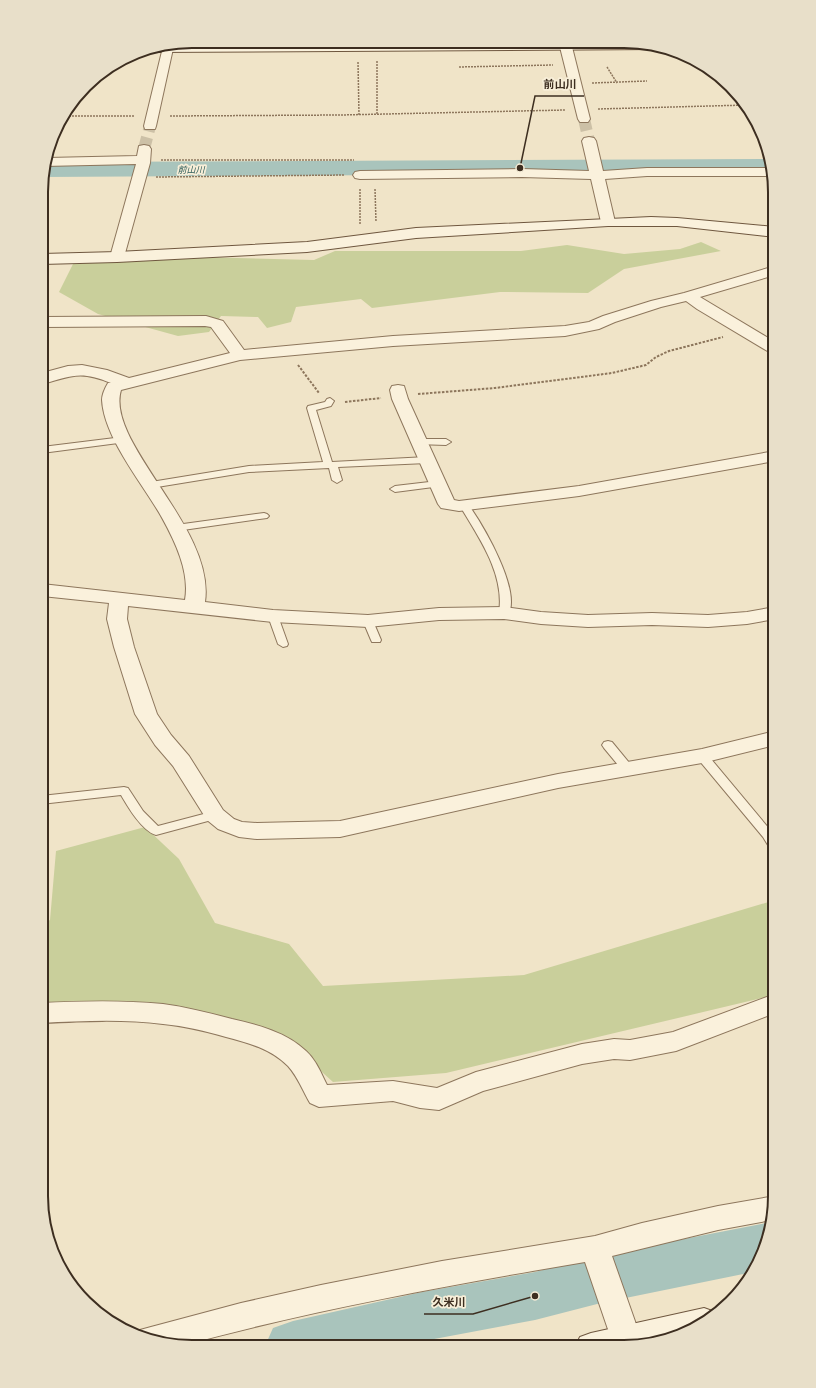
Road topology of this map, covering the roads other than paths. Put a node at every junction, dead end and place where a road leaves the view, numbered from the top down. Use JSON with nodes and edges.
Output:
{"nodes":[{"id":1,"x":264,"y":48,"type":"edge"},
{"id":2,"x":400,"y":48,"type":"edge"},
{"id":3,"x":566,"y":48,"type":"edge"},
{"id":4,"x":359,"y":49,"type":"edge"},
{"id":5,"x":168,"y":50,"type":"edge"},
{"id":6,"x":583,"y":114,"type":"tunnel mouth"},
{"id":7,"x":152,"y":121,"type":"tunnel mouth"},
{"id":8,"x":589,"y":141,"type":"tunnel mouth"},
{"id":9,"x":51,"y":162,"type":"edge"},
{"id":10,"x":596,"y":168,"type":"junction"},
{"id":11,"x":767,"y":172,"type":"edge"},
{"id":12,"x":360,"y":174,"type":"road end"},
{"id":13,"x":608,"y":222,"type":"junction"},
{"id":14,"x":768,"y":231,"type":"edge"},
{"id":15,"x":117,"y":257,"type":"junction"},
{"id":16,"x":48,"y":259,"type":"edge"},
{"id":17,"x":768,"y":272,"type":"edge"},
{"id":18,"x":689,"y":296,"type":"junction"},
{"id":19,"x":48,"y":322,"type":"edge"},
{"id":20,"x":768,"y":345,"type":"edge"},
{"id":21,"x":240,"y":355,"type":"junction"},
{"id":22,"x":48,"y":377,"type":"edge"},
{"id":23,"x":126,"y":383,"type":"junction"},
{"id":24,"x":398,"y":392,"type":"road end"},
{"id":25,"x":330,"y":401,"type":"road end"},
{"id":26,"x":123,"y":440,"type":"junction"},
{"id":27,"x":419,"y":442,"type":"junction"},
{"id":28,"x":446,"y":442,"type":"dead end"},
{"id":29,"x":48,"y":449,"type":"edge"},
{"id":30,"x":768,"y":457,"type":"edge"},
{"id":31,"x":427,"y":460,"type":"junction"},
{"id":32,"x":331,"y":465,"type":"junction"},
{"id":33,"x":337,"y":480,"type":"dead end"},
{"id":34,"x":438,"y":484,"type":"junction"},
{"id":35,"x":151,"y":485,"type":"junction"},
{"id":36,"x":395,"y":489,"type":"dead end"},
{"id":37,"x":465,"y":506,"type":"junction"},
{"id":38,"x":264,"y":516,"type":"dead end"},
{"id":39,"x":176,"y":528,"type":"junction"},
{"id":40,"x":48,"y":591,"type":"edge"},
{"id":41,"x":119,"y":598,"type":"junction"},
{"id":42,"x":194,"y":607,"type":"junction"},
{"id":43,"x":504,"y":612,"type":"junction"},
{"id":44,"x":768,"y":614,"type":"edge"},
{"id":45,"x":274,"y":616,"type":"junction"},
{"id":46,"x":368,"y":621,"type":"junction"},
{"id":47,"x":376,"y":640,"type":"dead end"},
{"id":48,"x":283,"y":644,"type":"dead end"},
{"id":49,"x":768,"y":740,"type":"edge"},
{"id":50,"x":608,"y":745,"type":"dead end"},
{"id":51,"x":702,"y":756,"type":"junction"},
{"id":52,"x":627,"y":768,"type":"junction"},
{"id":53,"x":48,"y":799,"type":"edge"},
{"id":54,"x":215,"y":815,"type":"junction"},
{"id":55,"x":768,"y":836,"type":"edge"},
{"id":56,"x":768,"y":1006,"type":"edge"},
{"id":57,"x":48,"y":1012,"type":"edge"},
{"id":58,"x":768,"y":1209,"type":"edge"},
{"id":59,"x":595,"y":1248,"type":"junction"},
{"id":60,"x":680,"y":1329,"type":"edge"},
{"id":61,"x":163,"y":1337,"type":"edge"},
{"id":62,"x":642,"y":1339,"type":"edge"},
{"id":63,"x":627,"y":1340,"type":"edge"}],
"edges":[{"from":1,"to":4,"type":"street"},
{"from":2,"to":4,"type":"street"},
{"from":3,"to":6,"type":"street"},
{"from":5,"to":7,"type":"street"},
{"from":8,"to":10,"type":"street"},
{"from":9,"to":15,"type":"street"},
{"from":10,"to":11,"type":"street"},
{"from":10,"to":12,"type":"street"},
{"from":10,"to":13,"type":"street"},
{"from":13,"to":14,"type":"street"},
{"from":13,"to":15,"type":"street"},
{"from":15,"to":16,"type":"street"},
{"from":17,"to":18,"type":"street"},
{"from":18,"to":20,"type":"street"},
{"from":18,"to":21,"type":"street"},
{"from":19,"to":21,"type":"street"},
{"from":21,"to":23,"type":"street"},
{"from":22,"to":23,"type":"street"},
{"from":23,"to":26,"type":"street"},
{"from":24,"to":27,"type":"street"},
{"from":25,"to":32,"type":"lane"},
{"from":26,"to":29,"type":"lane"},
{"from":26,"to":35,"type":"street"},
{"from":27,"to":28,"type":"lane"},
{"from":27,"to":31,"type":"street"},
{"from":30,"to":37,"type":"street"},
{"from":31,"to":32,"type":"lane"},
{"from":31,"to":34,"type":"street"},
{"from":32,"to":33,"type":"lane"},
{"from":32,"to":35,"type":"lane"},
{"from":34,"to":36,"type":"lane"},
{"from":34,"to":37,"type":"street"},
{"from":35,"to":39,"type":"street"},
{"from":37,"to":43,"type":"lane"},
{"from":38,"to":39,"type":"lane"},
{"from":39,"to":42,"type":"street"},
{"from":40,"to":41,"type":"street"},
{"from":41,"to":42,"type":"street"},
{"from":41,"to":54,"type":"street"},
{"from":42,"to":45,"type":"street"},
{"from":43,"to":44,"type":"street"},
{"from":43,"to":46,"type":"street"},
{"from":45,"to":46,"type":"street"},
{"from":45,"to":48,"type":"lane"},
{"from":46,"to":47,"type":"lane"},
{"from":49,"to":51,"type":"street"},
{"from":50,"to":52,"type":"lane"},
{"from":51,"to":52,"type":"street"},
{"from":51,"to":55,"type":"lane"},
{"from":52,"to":54,"type":"street"},
{"from":53,"to":54,"type":"lane"},
{"from":56,"to":57,"type":"street"},
{"from":58,"to":59,"type":"street"},
{"from":59,"to":61,"type":"street"},
{"from":59,"to":63,"type":"street"},
{"from":60,"to":62,"type":"street"}]}
